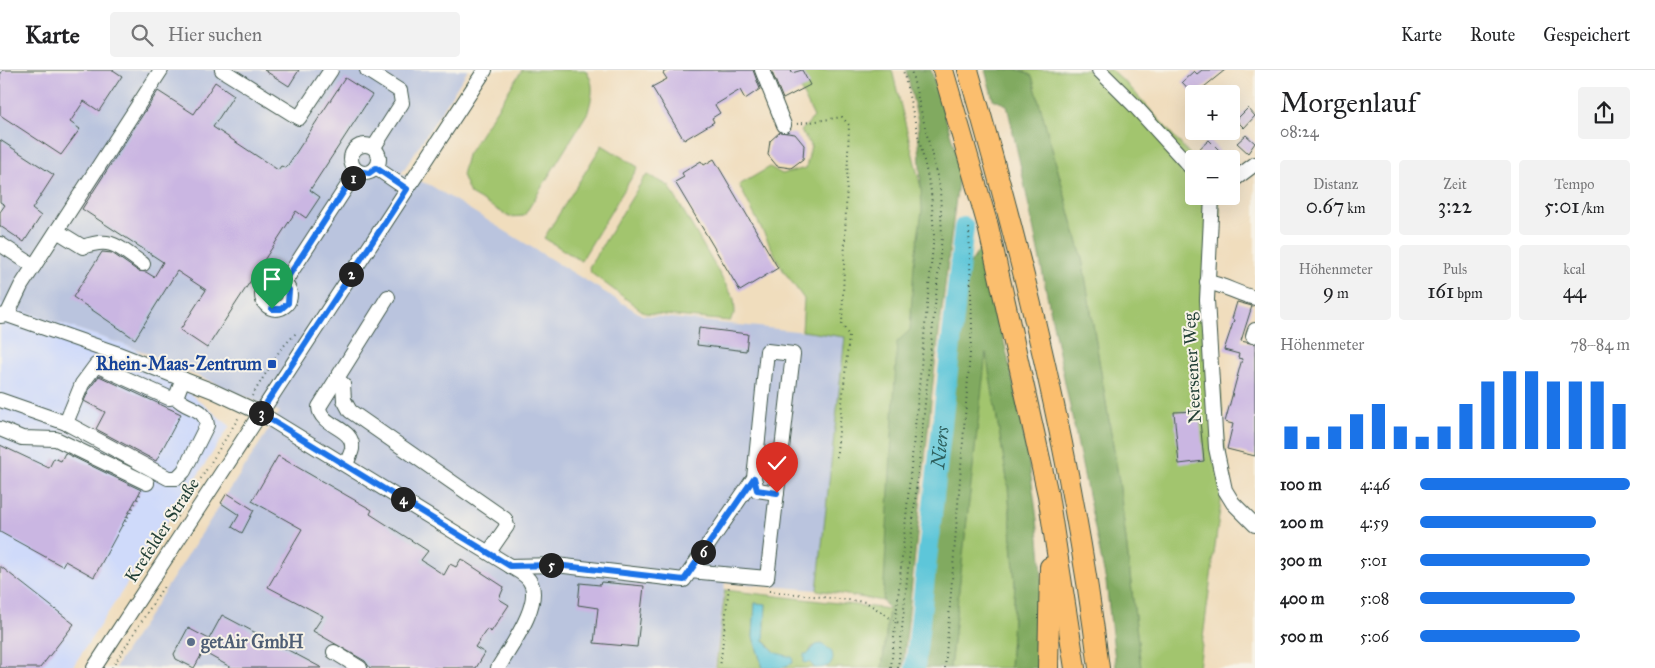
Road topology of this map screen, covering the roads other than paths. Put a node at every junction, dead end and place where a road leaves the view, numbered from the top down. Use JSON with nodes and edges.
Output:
{"nodes":[{"id":1,"x":161,"y":70,"type":"edge"},
{"id":2,"x":222,"y":70,"type":"edge"},
{"id":3,"x":331,"y":70,"type":"edge"},
{"id":4,"x":367,"y":70,"type":"edge"},
{"id":5,"x":485,"y":70,"type":"edge"},
{"id":6,"x":762,"y":70,"type":"edge"},
{"id":7,"x":943,"y":70,"type":"edge"},
{"id":8,"x":968,"y":70,"type":"edge"},
{"id":9,"x":1099,"y":70,"type":"edge"},
{"id":10,"x":784,"y":125,"type":"road end"},
{"id":11,"x":374,"y":147,"type":"junction"},
{"id":12,"x":1185,"y":161,"type":"edge"},
{"id":13,"x":1255,"y":164,"type":"edge"},
{"id":14,"x":376,"y":168,"type":"junction"},
{"id":15,"x":357,"y":171,"type":"junction"},
{"id":16,"x":1240,"y":175,"type":"edge"},
{"id":17,"x":407,"y":189,"type":"junction"},
{"id":18,"x":1211,"y":205,"type":"edge"},
{"id":19,"x":57,"y":231,"type":"junction"},
{"id":20,"x":0,"y":244,"type":"edge"},
{"id":21,"x":143,"y":264,"type":"dead end"},
{"id":22,"x":34,"y":266,"type":"junction"},
{"id":23,"x":1207,"y":282,"type":"junction"},
{"id":24,"x":284,"y":283,"type":"dead end"},
{"id":25,"x":388,"y":296,"type":"dead end"},
{"id":26,"x":1255,"y":298,"type":"edge"},
{"id":27,"x":3,"y":316,"type":"edge"},
{"id":28,"x":183,"y":379,"type":"junction"},
{"id":29,"x":336,"y":379,"type":"junction"},
{"id":30,"x":176,"y":397,"type":"junction"},
{"id":31,"x":0,"y":400,"type":"edge"},
{"id":32,"x":260,"y":413,"type":"junction"},
{"id":33,"x":66,"y":423,"type":"junction"},
{"id":34,"x":0,"y":428,"type":"edge"},
{"id":35,"x":346,"y":464,"type":"junction"},
{"id":36,"x":754,"y":478,"type":"junction"},
{"id":37,"x":147,"y":483,"type":"road end"},
{"id":38,"x":777,"y":493,"type":"junction"},
{"id":39,"x":1048,"y":495,"type":"junction"},
{"id":40,"x":1255,"y":524,"type":"edge"},
{"id":41,"x":488,"y":552,"type":"junction"},
{"id":42,"x":510,"y":566,"type":"junction"},
{"id":43,"x":690,"y":571,"type":"junction"},
{"id":44,"x":334,"y":652,"type":"dead end"},
{"id":45,"x":94,"y":668,"type":"edge"},
{"id":46,"x":360,"y":668,"type":"edge"},
{"id":47,"x":498,"y":668,"type":"edge"},
{"id":48,"x":1048,"y":668,"type":"edge"},
{"id":49,"x":1075,"y":668,"type":"edge"},
{"id":50,"x":1099,"y":668,"type":"edge"}],
"edges":[{"from":1,"to":19,"type":"street"},
{"from":2,"to":3,"type":"street"},
{"from":4,"to":11,"type":"street"},
{"from":5,"to":17,"type":"street","name":"Krefelder Straße"},
{"from":6,"to":10,"type":"street"},
{"from":7,"to":39,"type":"highway"},
{"from":8,"to":50,"type":"highway"},
{"from":9,"to":12,"type":"street"},
{"from":11,"to":14,"type":"street"},
{"from":11,"to":15,"type":"street"},
{"from":13,"to":16,"type":"street"},
{"from":14,"to":15,"type":"street"},
{"from":14,"to":17,"type":"street"},
{"from":15,"to":24,"type":"street"},
{"from":17,"to":32,"type":"street","name":"Krefelder Straße"},
{"from":18,"to":23,"type":"street","name":"Neersener Weg"},
{"from":19,"to":21,"type":"street"},
{"from":19,"to":22,"type":"street"},
{"from":20,"to":22,"type":"street"},
{"from":22,"to":27,"type":"street"},
{"from":23,"to":26,"type":"street"},
{"from":23,"to":40,"type":"street","name":"Neersener Weg"},
{"from":25,"to":29,"type":"street"},
{"from":27,"to":28,"type":"street"},
{"from":28,"to":30,"type":"street"},
{"from":28,"to":32,"type":"street"},
{"from":29,"to":35,"type":"street"},
{"from":29,"to":41,"type":"street"},
{"from":30,"to":33,"type":"street"},
{"from":30,"to":33,"type":"street"},
{"from":31,"to":33,"type":"street"},
{"from":32,"to":35,"type":"street"},
{"from":32,"to":45,"type":"street","name":"Krefelder Straße"},
{"from":34,"to":37,"type":"street"},
{"from":35,"to":41,"type":"street"},
{"from":36,"to":38,"type":"street"},
{"from":36,"to":38,"type":"street"},
{"from":36,"to":43,"type":"street"},
{"from":38,"to":43,"type":"street"},
{"from":39,"to":48,"type":"highway"},
{"from":39,"to":49,"type":"highway"},
{"from":41,"to":42,"type":"street"},
{"from":42,"to":43,"type":"street"},
{"from":42,"to":47,"type":"street"},
{"from":44,"to":46,"type":"street"}]}
